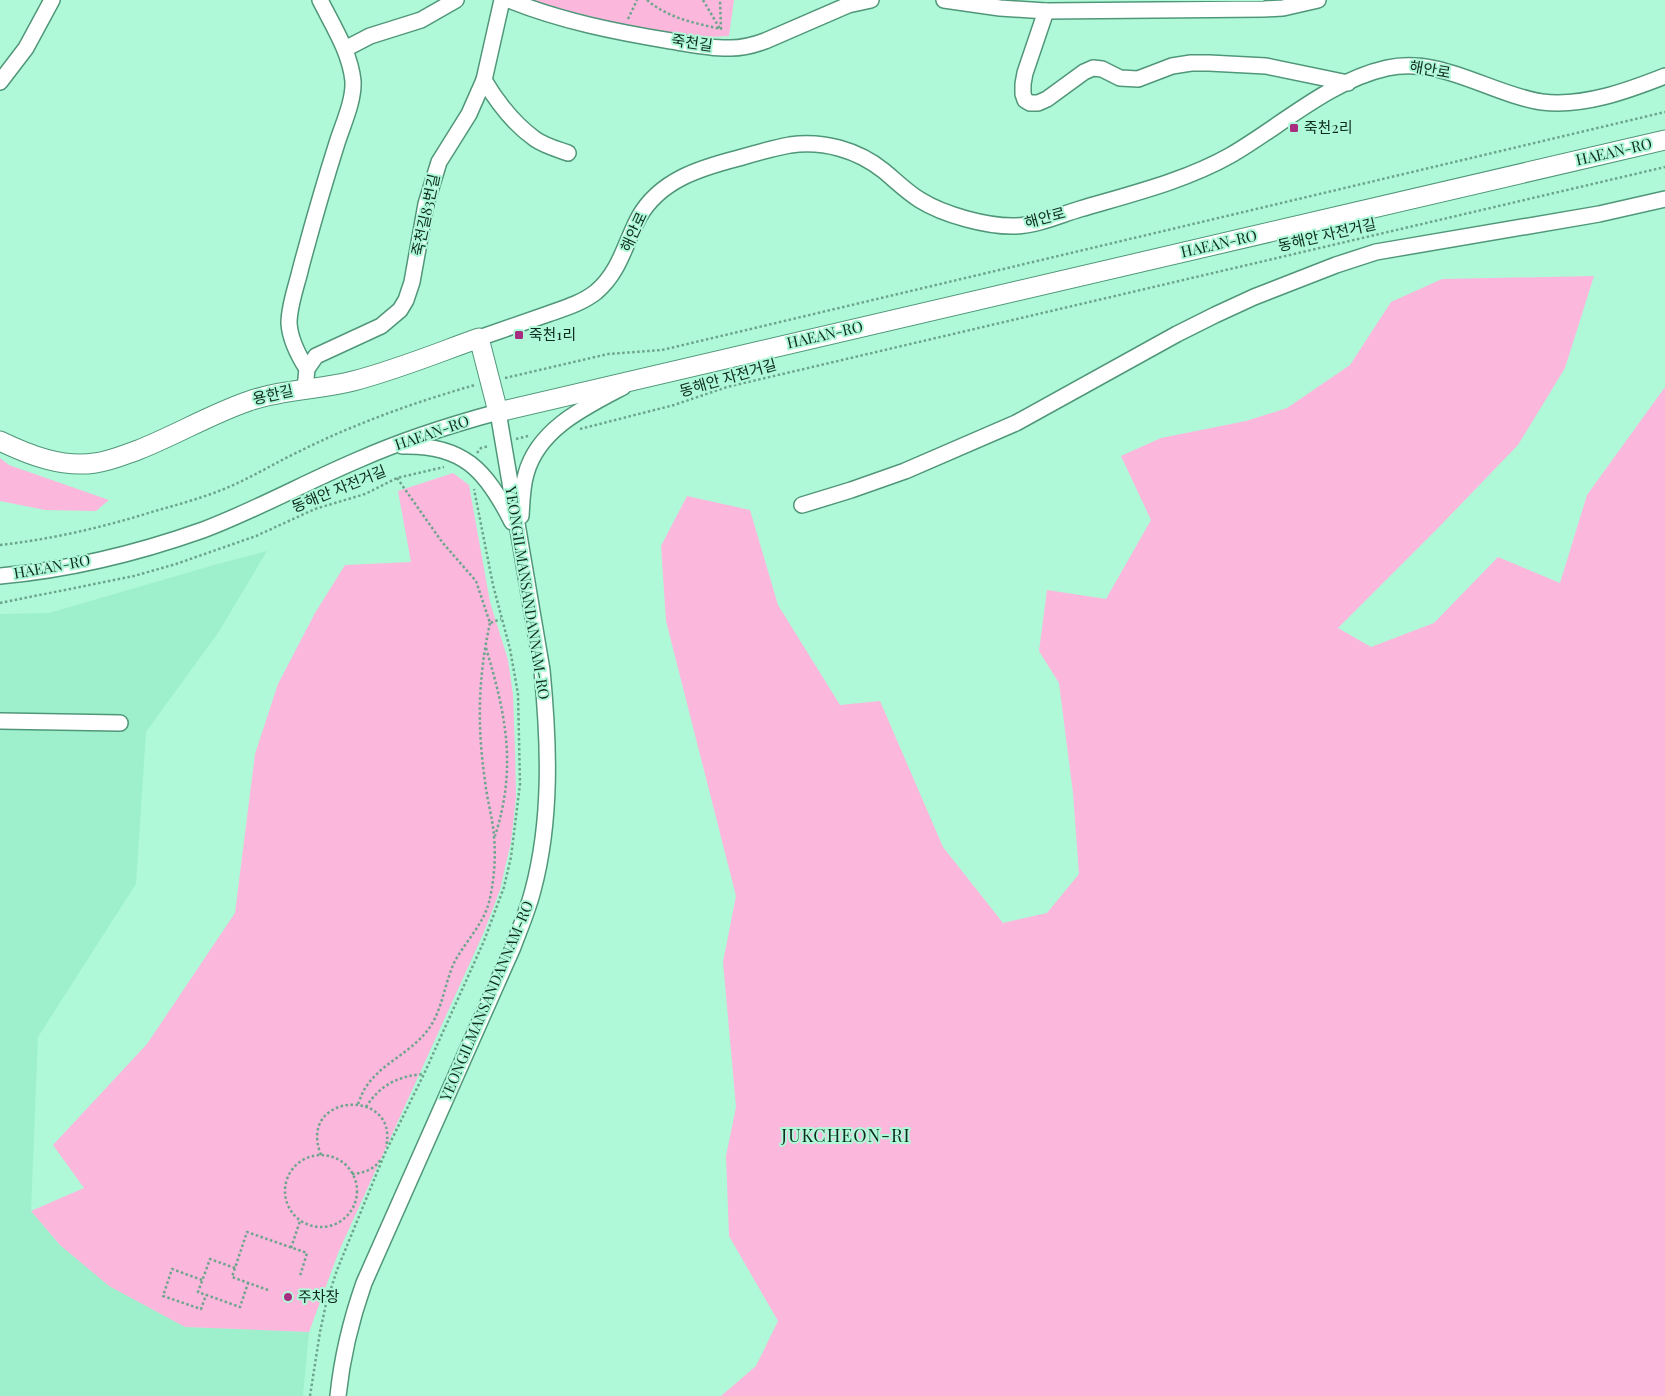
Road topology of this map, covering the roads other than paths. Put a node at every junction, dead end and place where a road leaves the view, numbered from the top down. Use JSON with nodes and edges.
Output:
{"nodes":[{"id":1,"x":52,"y":0,"type":"edge"},
{"id":2,"x":320,"y":0,"type":"edge"},
{"id":3,"x":456,"y":0,"type":"edge"},
{"id":4,"x":502,"y":0,"type":"edge"},
{"id":5,"x":509,"y":0,"type":"edge"},
{"id":6,"x":870,"y":0,"type":"edge"},
{"id":7,"x":944,"y":0,"type":"edge"},
{"id":8,"x":1318,"y":0,"type":"edge"},
{"id":9,"x":1046,"y":11,"type":"junction"},
{"id":10,"x":345,"y":48,"type":"junction"},
{"id":11,"x":1665,"y":76,"type":"edge"},
{"id":12,"x":484,"y":80,"type":"junction"},
{"id":13,"x":0,"y":82,"type":"edge"},
{"id":14,"x":1348,"y":83,"type":"junction"},
{"id":15,"x":1665,"y":140,"type":"edge"},
{"id":16,"x":568,"y":153,"type":"dead end"},
{"id":17,"x":1665,"y":199,"type":"edge"},
{"id":18,"x":479,"y":338,"type":"junction"},
{"id":19,"x":307,"y":369,"type":"junction"},
{"id":20,"x":638,"y":378,"type":"junction"},
{"id":21,"x":305,"y":388,"type":"junction"},
{"id":22,"x":498,"y":412,"type":"junction"},
{"id":23,"x":0,"y":441,"type":"edge"},
{"id":24,"x":390,"y":447,"type":"junction"},
{"id":25,"x":802,"y":505,"type":"dead end"},
{"id":26,"x":519,"y":535,"type":"junction"},
{"id":27,"x":0,"y":576,"type":"edge"},
{"id":28,"x":0,"y":721,"type":"edge"},
{"id":29,"x":120,"y":723,"type":"dead end"},
{"id":30,"x":338,"y":1396,"type":"edge"}],
"edges":[{"from":1,"to":13,"type":"street"},
{"from":2,"to":10,"type":"street"},
{"from":3,"to":10,"type":"street"},
{"from":4,"to":12,"type":"street","name":"죽천길83번길"},
{"from":5,"to":6,"type":"street","name":"죽천길"},
{"from":7,"to":9,"type":"street"},
{"from":8,"to":9,"type":"street"},
{"from":9,"to":14,"type":"street"},
{"from":10,"to":19,"type":"street"},
{"from":11,"to":14,"type":"street","name":"해안로"},
{"from":12,"to":16,"type":"street"},
{"from":12,"to":19,"type":"street","name":"죽천길83번길"},
{"from":14,"to":18,"type":"street","name":"해안로"},
{"from":15,"to":20,"type":"main road","name":"HAEAN-RO"},
{"from":17,"to":25,"type":"street"},
{"from":18,"to":21,"type":"main road","name":"용한길"},
{"from":18,"to":22,"type":"main road"},
{"from":19,"to":21,"type":"street"},
{"from":20,"to":22,"type":"main road","name":"HAEAN-RO"},
{"from":20,"to":26,"type":"street"},
{"from":21,"to":23,"type":"main road","name":"용한길"},
{"from":22,"to":24,"type":"street","name":"HAEAN-RO"},
{"from":22,"to":26,"type":"street","name":"YEONGILMANSANDANNAM-RO"},
{"from":24,"to":26,"type":"street"},
{"from":24,"to":27,"type":"street","name":"HAEAN-RO"},
{"from":26,"to":30,"type":"street","name":"YEONGILMANSANDANNAM-RO"},
{"from":28,"to":29,"type":"street"}]}
